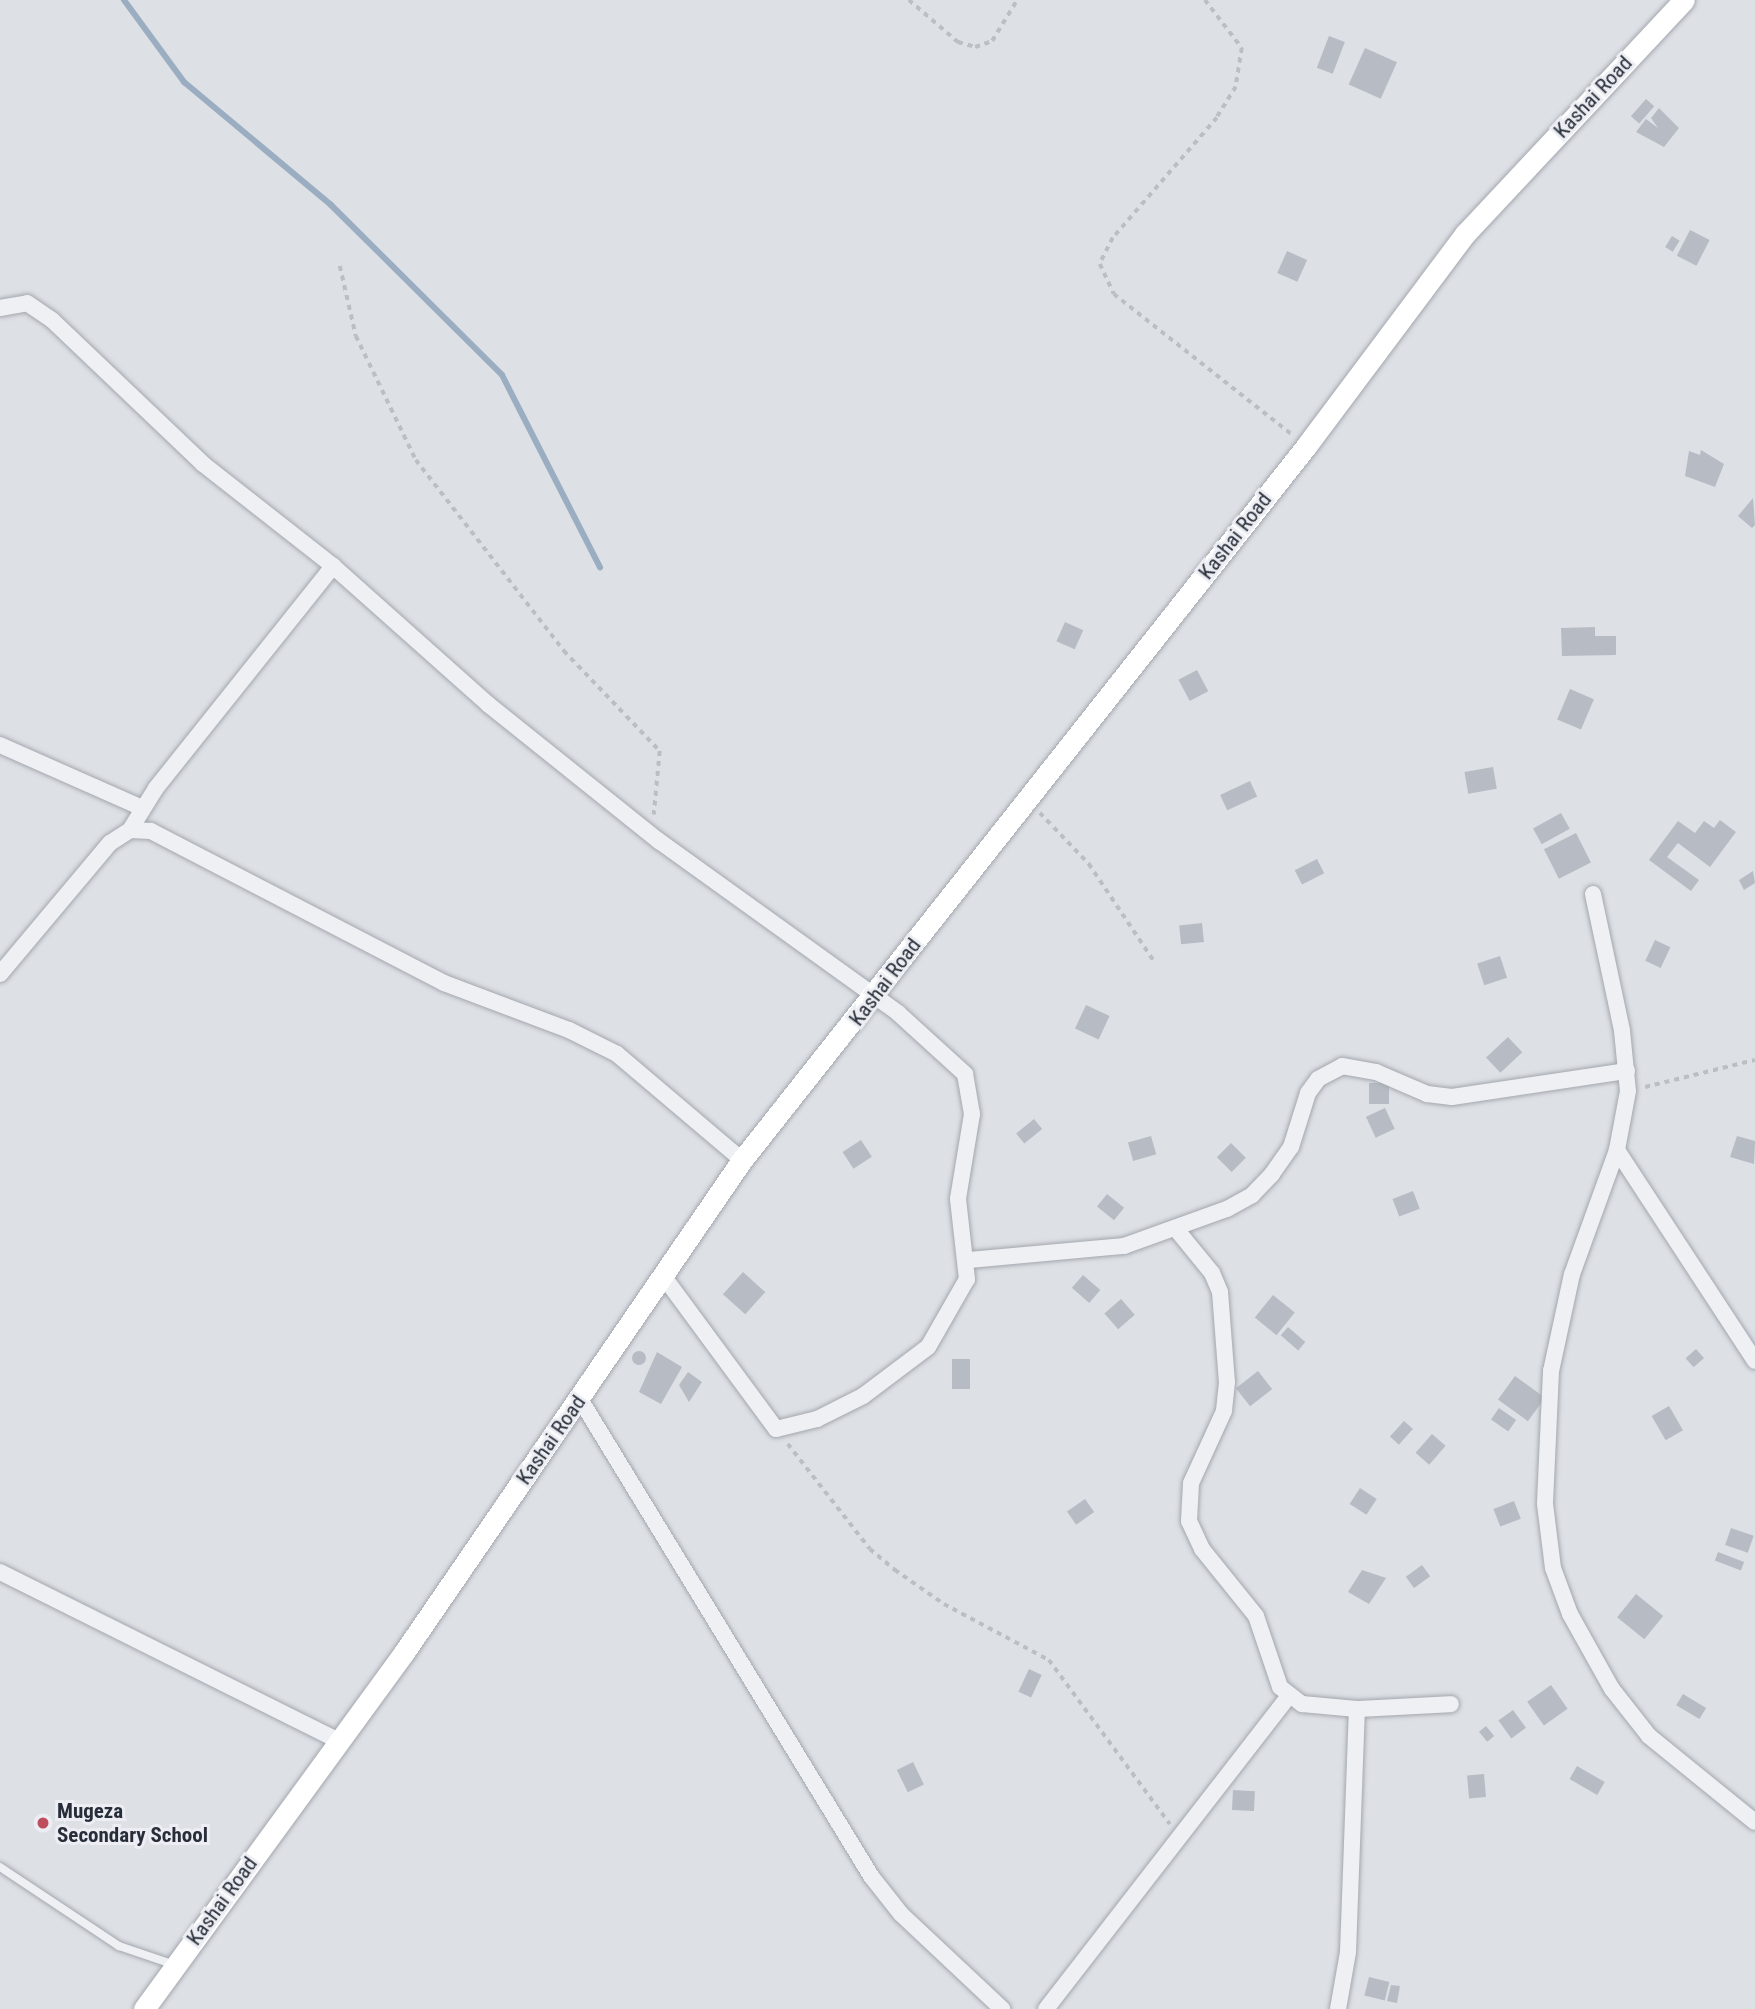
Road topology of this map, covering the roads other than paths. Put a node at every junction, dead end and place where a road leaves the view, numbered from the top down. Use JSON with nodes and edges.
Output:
{"nodes":[{"id":1,"x":1684,"y":0,"type":"edge"},
{"id":2,"x":0,"y":308,"type":"edge"},
{"id":3,"x":333,"y":566,"type":"junction"},
{"id":4,"x":0,"y":746,"type":"edge"},
{"id":5,"x":142,"y":808,"type":"junction"},
{"id":6,"x":130,"y":830,"type":"junction"},
{"id":7,"x":1593,"y":894,"type":"dead end"},
{"id":8,"x":0,"y":974,"type":"edge"},
{"id":9,"x":875,"y":997,"type":"junction"},
{"id":10,"x":1627,"y":1071,"type":"junction"},
{"id":11,"x":1617,"y":1150,"type":"junction"},
{"id":12,"x":742,"y":1160,"type":"junction"},
{"id":13,"x":1176,"y":1228,"type":"junction"},
{"id":14,"x":969,"y":1260,"type":"junction"},
{"id":15,"x":663,"y":1276,"type":"junction"},
{"id":16,"x":1755,"y":1361,"type":"edge"},
{"id":17,"x":580,"y":1399,"type":"junction"},
{"id":18,"x":0,"y":1572,"type":"edge"},
{"id":19,"x":1288,"y":1698,"type":"junction"},
{"id":20,"x":1451,"y":1704,"type":"dead end"},
{"id":21,"x":1357,"y":1709,"type":"junction"},
{"id":22,"x":339,"y":1741,"type":"junction"},
{"id":23,"x":1755,"y":1822,"type":"edge"},
{"id":24,"x":0,"y":1867,"type":"edge"},
{"id":25,"x":175,"y":1965,"type":"junction"},
{"id":26,"x":144,"y":2009,"type":"edge"},
{"id":27,"x":1002,"y":2009,"type":"edge"},
{"id":28,"x":1046,"y":2009,"type":"edge"},
{"id":29,"x":1338,"y":2009,"type":"edge"}],
"edges":[{"from":1,"to":9,"type":"street","name":"Kashai Road"},
{"from":2,"to":3,"type":"street"},
{"from":3,"to":5,"type":"street"},
{"from":3,"to":9,"type":"street"},
{"from":4,"to":5,"type":"street"},
{"from":5,"to":6,"type":"street"},
{"from":6,"to":8,"type":"street"},
{"from":6,"to":12,"type":"street"},
{"from":7,"to":10,"type":"street"},
{"from":9,"to":12,"type":"street","name":"Kashai Road"},
{"from":9,"to":14,"type":"street"},
{"from":10,"to":11,"type":"street"},
{"from":10,"to":13,"type":"street"},
{"from":11,"to":16,"type":"street"},
{"from":11,"to":23,"type":"street"},
{"from":12,"to":15,"type":"street","name":"Kashai Road"},
{"from":13,"to":14,"type":"street"},
{"from":13,"to":19,"type":"street"},
{"from":14,"to":15,"type":"street"},
{"from":15,"to":17,"type":"street","name":"Kashai Road"},
{"from":17,"to":22,"type":"street","name":"Kashai Road"},
{"from":17,"to":27,"type":"street"},
{"from":18,"to":22,"type":"street"},
{"from":19,"to":21,"type":"street"},
{"from":19,"to":28,"type":"street"},
{"from":20,"to":21,"type":"street"},
{"from":21,"to":29,"type":"street"},
{"from":22,"to":25,"type":"street","name":"Kashai Road"},
{"from":24,"to":25,"type":"lane"},
{"from":25,"to":26,"type":"street","name":"Kashai Road"}]}
